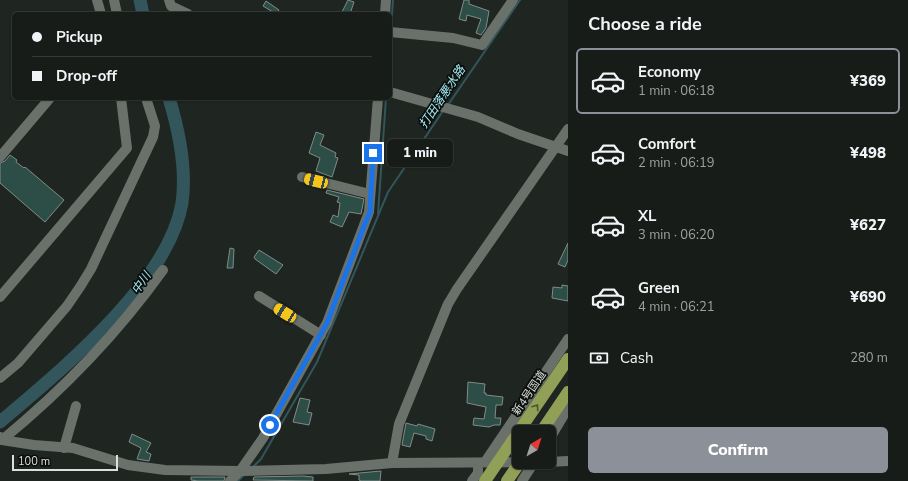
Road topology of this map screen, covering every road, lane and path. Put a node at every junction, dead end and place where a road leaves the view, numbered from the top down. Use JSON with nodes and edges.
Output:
{"nodes":[{"id":1,"x":97,"y":0,"type":"edge"},
{"id":2,"x":114,"y":0,"type":"edge"},
{"id":3,"x":169,"y":0,"type":"edge"},
{"id":4,"x":386,"y":0,"type":"edge"},
{"id":5,"x":513,"y":0,"type":"edge"},
{"id":6,"x":100,"y":12,"type":"edge"},
{"id":7,"x":117,"y":12,"type":"edge"},
{"id":8,"x":184,"y":12,"type":"edge"},
{"id":9,"x":385,"y":12,"type":"edge"},
{"id":10,"x":392,"y":32,"type":"edge"},
{"id":11,"x":392,"y":93,"type":"edge"},
{"id":12,"x":48,"y":100,"type":"edge"},
{"id":13,"x":121,"y":100,"type":"edge"},
{"id":14,"x":147,"y":100,"type":"edge"},
{"id":15,"x":378,"y":100,"type":"edge"},
{"id":16,"x":568,"y":129,"type":"edge"},
{"id":17,"x":555,"y":147,"type":"junction"},
{"id":18,"x":568,"y":151,"type":"edge"},
{"id":19,"x":0,"y":157,"type":"edge"},
{"id":20,"x":302,"y":177,"type":"dead end"},
{"id":21,"x":370,"y":194,"type":"junction"},
{"id":22,"x":164,"y":270,"type":"dead end"},
{"id":23,"x":259,"y":296,"type":"dead end"},
{"id":24,"x":0,"y":297,"type":"edge"},
{"id":25,"x":321,"y":335,"type":"junction"},
{"id":26,"x":568,"y":339,"type":"edge"},
{"id":27,"x":568,"y":360,"type":"edge"},
{"id":28,"x":0,"y":378,"type":"edge"},
{"id":29,"x":568,"y":392,"type":"edge"},
{"id":30,"x":76,"y":406,"type":"dead end"},
{"id":31,"x":564,"y":408,"type":"edge"},
{"id":32,"x":548,"y":425,"type":"edge"},
{"id":33,"x":556,"y":425,"type":"edge"},
{"id":34,"x":1,"y":438,"type":"edge"},
{"id":35,"x":64,"y":448,"type":"junction"},
{"id":36,"x":568,"y":461,"type":"edge"},
{"id":37,"x":498,"y":462,"type":"junction"},
{"id":38,"x":556,"y":462,"type":"edge"},
{"id":39,"x":392,"y":463,"type":"junction"},
{"id":40,"x":512,"y":463,"type":"edge"},
{"id":41,"x":481,"y":465,"type":"junction"},
{"id":42,"x":519,"y":469,"type":"edge"},
{"id":43,"x":523,"y":469,"type":"edge"},
{"id":44,"x":240,"y":471,"type":"junction"},
{"id":45,"x":230,"y":481,"type":"edge"},
{"id":46,"x":472,"y":481,"type":"edge"},
{"id":47,"x":485,"y":481,"type":"edge"},
{"id":48,"x":507,"y":481,"type":"edge"},
{"id":49,"x":522,"y":481,"type":"edge"}],
"edges":[{"from":1,"to":6,"type":"street"},
{"from":2,"to":7,"type":"street"},
{"from":3,"to":8,"type":"street"},
{"from":4,"to":9,"type":"street"},
{"from":5,"to":10,"type":"street"},
{"from":11,"to":17,"type":"street"},
{"from":12,"to":19,"type":"street"},
{"from":13,"to":24,"type":"street"},
{"from":14,"to":28,"type":"street"},
{"from":15,"to":21,"type":"street"},
{"from":16,"to":17,"type":"street"},
{"from":17,"to":18,"type":"street"},
{"from":17,"to":39,"type":"street"},
{"from":20,"to":21,"type":"street"},
{"from":21,"to":25,"type":"street"},
{"from":22,"to":34,"type":"street"},
{"from":23,"to":25,"type":"street"},
{"from":25,"to":44,"type":"street"},
{"from":26,"to":41,"type":"street"},
{"from":37,"to":27,"type":"highway","name":"新4号国道","one_way":true},
{"from":29,"to":31,"type":"highway"},
{"from":30,"to":35,"type":"street"},
{"from":31,"to":32,"type":"highway"},
{"from":31,"to":33,"type":"street"},
{"from":34,"to":35,"type":"street"},
{"from":35,"to":44,"type":"street"},
{"from":36,"to":38,"type":"street"},
{"from":37,"to":40,"type":"street"},
{"from":37,"to":41,"type":"street"},
{"from":37,"to":47,"type":"highway","name":"新4号国道"},
{"from":39,"to":41,"type":"street"},
{"from":39,"to":44,"type":"street"},
{"from":41,"to":46,"type":"street"},
{"from":42,"to":48,"type":"highway"},
{"from":43,"to":49,"type":"street"},
{"from":44,"to":45,"type":"street"}]}
